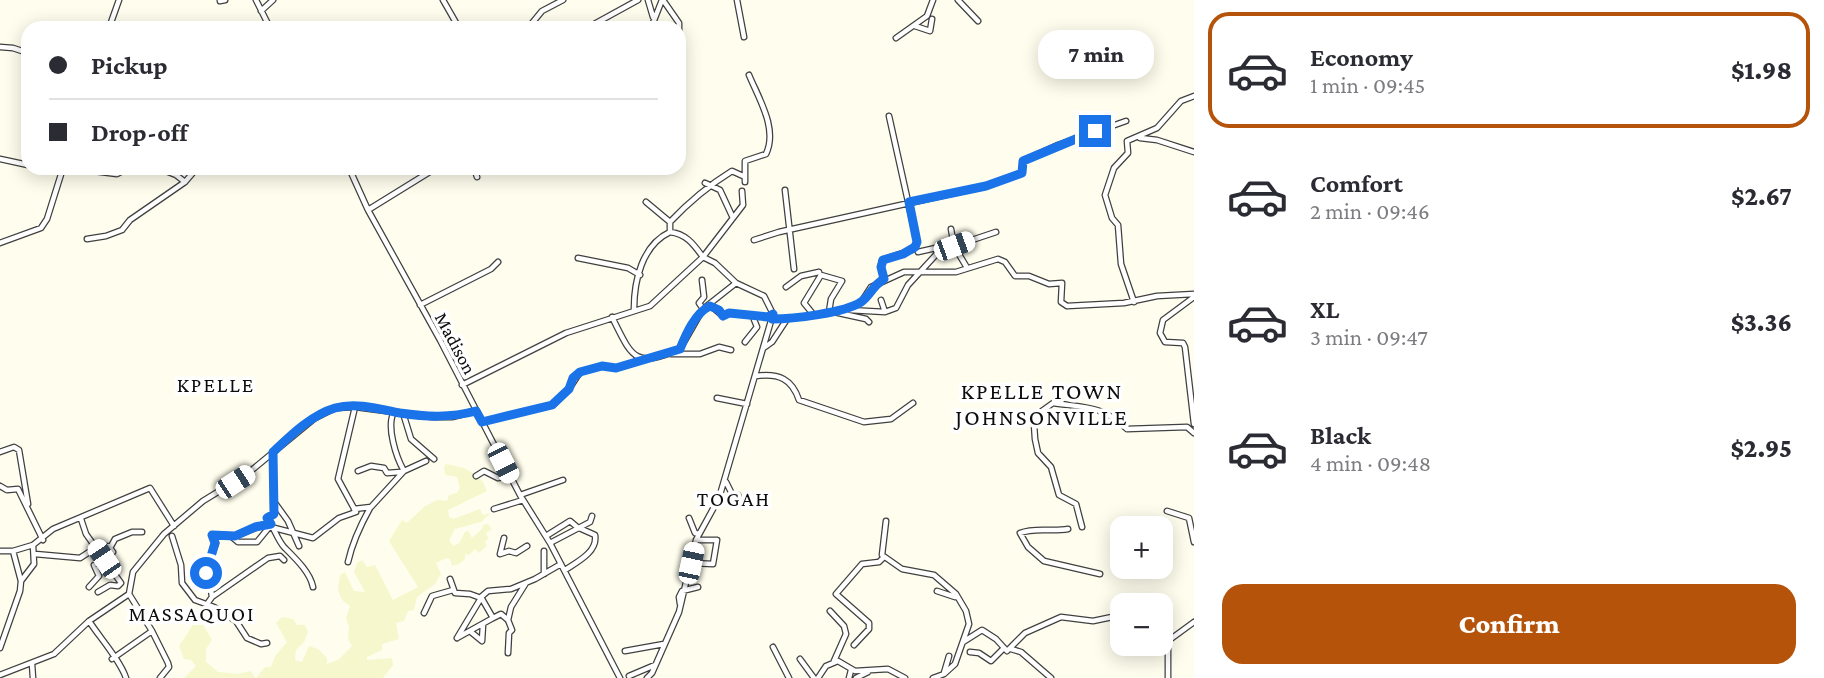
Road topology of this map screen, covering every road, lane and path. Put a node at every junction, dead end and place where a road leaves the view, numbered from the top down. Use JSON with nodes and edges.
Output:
{"nodes":[{"id":1,"x":119,"y":0,"type":"edge"},
{"id":2,"x":225,"y":0,"type":"edge"},
{"id":3,"x":256,"y":0,"type":"edge"},
{"id":4,"x":273,"y":0,"type":"edge"},
{"id":5,"x":443,"y":0,"type":"edge"},
{"id":6,"x":563,"y":0,"type":"edge"},
{"id":7,"x":638,"y":0,"type":"edge"},
{"id":8,"x":648,"y":0,"type":"edge"},
{"id":9,"x":662,"y":0,"type":"edge"},
{"id":10,"x":737,"y":0,"type":"edge"},
{"id":11,"x":933,"y":0,"type":"edge"},
{"id":12,"x":958,"y":0,"type":"edge"},
{"id":13,"x":220,"y":1,"type":"edge"},
{"id":14,"x":261,"y":11,"type":"junction"},
{"id":15,"x":653,"y":18,"type":"junction"},
{"id":16,"x":932,"y":19,"type":"dead end"},
{"id":17,"x":112,"y":21,"type":"edge"},
{"id":18,"x":265,"y":21,"type":"edge"},
{"id":19,"x":454,"y":21,"type":"edge"},
{"id":20,"x":533,"y":21,"type":"edge"},
{"id":21,"x":599,"y":21,"type":"edge"},
{"id":22,"x":652,"y":21,"type":"edge"},
{"id":23,"x":678,"y":21,"type":"edge"},
{"id":24,"x":978,"y":21,"type":"dead end"},
{"id":25,"x":914,"y":26,"type":"junction"},
{"id":26,"x":744,"y":37,"type":"dead end"},
{"id":27,"x":896,"y":38,"type":"dead end"},
{"id":28,"x":0,"y":47,"type":"edge"},
{"id":29,"x":21,"y":51,"type":"edge"},
{"id":30,"x":748,"y":75,"type":"dead end"},
{"id":31,"x":1194,"y":96,"type":"edge"},
{"id":32,"x":889,"y":116,"type":"dead end"},
{"id":33,"x":1126,"y":121,"type":"dead end"},
{"id":34,"x":1139,"y":138,"type":"junction"},
{"id":35,"x":1194,"y":152,"type":"edge"},
{"id":36,"x":0,"y":159,"type":"edge"},
{"id":37,"x":21,"y":164,"type":"edge"},
{"id":38,"x":61,"y":175,"type":"edge"},
{"id":39,"x":177,"y":175,"type":"edge"},
{"id":40,"x":191,"y":175,"type":"edge"},
{"id":41,"x":352,"y":175,"type":"edge"},
{"id":42,"x":425,"y":175,"type":"edge"},
{"id":43,"x":743,"y":176,"type":"junction"},
{"id":44,"x":185,"y":182,"type":"junction"},
{"id":45,"x":705,"y":183,"type":"dead end"},
{"id":46,"x":745,"y":183,"type":"dead end"},
{"id":47,"x":712,"y":185,"type":"junction"},
{"id":48,"x":785,"y":190,"type":"dead end"},
{"id":49,"x":743,"y":191,"type":"dead end"},
{"id":50,"x":646,"y":202,"type":"dead end"},
{"id":51,"x":909,"y":202,"type":"junction"},
{"id":52,"x":368,"y":210,"type":"junction"},
{"id":53,"x":733,"y":218,"type":"junction"},
{"id":54,"x":670,"y":222,"type":"junction"},
{"id":55,"x":951,"y":229,"type":"dead end"},
{"id":56,"x":789,"y":230,"type":"junction"},
{"id":57,"x":670,"y":232,"type":"junction"},
{"id":58,"x":996,"y":232,"type":"dead end"},
{"id":59,"x":88,"y":239,"type":"dead end"},
{"id":60,"x":754,"y":240,"type":"dead end"},
{"id":61,"x":0,"y":243,"type":"edge"},
{"id":62,"x":954,"y":246,"type":"junction"},
{"id":63,"x":940,"y":247,"type":"junction"},
{"id":64,"x":918,"y":252,"type":"dead end"},
{"id":65,"x":703,"y":257,"type":"junction"},
{"id":66,"x":578,"y":258,"type":"dead end"},
{"id":67,"x":498,"y":262,"type":"dead end"},
{"id":68,"x":966,"y":267,"type":"junction"},
{"id":69,"x":794,"y":269,"type":"dead end"},
{"id":70,"x":924,"y":270,"type":"junction"},
{"id":71,"x":640,"y":275,"type":"junction"},
{"id":72,"x":821,"y":275,"type":"junction"},
{"id":73,"x":884,"y":279,"type":"junction"},
{"id":74,"x":702,"y":280,"type":"dead end"},
{"id":75,"x":736,"y":283,"type":"junction"},
{"id":76,"x":786,"y":287,"type":"dead end"},
{"id":77,"x":1194,"y":296,"type":"edge"},
{"id":78,"x":881,"y":300,"type":"dead end"},
{"id":79,"x":1134,"y":302,"type":"junction"},
{"id":80,"x":420,"y":305,"type":"junction"},
{"id":81,"x":710,"y":306,"type":"junction"},
{"id":82,"x":634,"y":309,"type":"junction"},
{"id":83,"x":703,"y":309,"type":"junction"},
{"id":84,"x":848,"y":310,"type":"junction"},
{"id":85,"x":831,"y":312,"type":"junction"},
{"id":86,"x":885,"y":313,"type":"junction"},
{"id":87,"x":813,"y":314,"type":"junction"},
{"id":88,"x":773,"y":316,"type":"junction"},
{"id":89,"x":612,"y":317,"type":"junction"},
{"id":90,"x":753,"y":317,"type":"junction"},
{"id":91,"x":787,"y":319,"type":"junction"},
{"id":92,"x":869,"y":322,"type":"dead end"},
{"id":93,"x":745,"y":342,"type":"dead end"},
{"id":94,"x":764,"y":347,"type":"junction"},
{"id":95,"x":731,"y":350,"type":"dead end"},
{"id":96,"x":667,"y":354,"type":"junction"},
{"id":97,"x":642,"y":360,"type":"junction"},
{"id":98,"x":757,"y":376,"type":"junction"},
{"id":99,"x":1187,"y":378,"type":"junction"},
{"id":100,"x":463,"y":385,"type":"junction"},
{"id":101,"x":1194,"y":385,"type":"edge"},
{"id":102,"x":717,"y":398,"type":"dead end"},
{"id":103,"x":913,"y":403,"type":"dead end"},
{"id":104,"x":747,"y":404,"type":"junction"},
{"id":105,"x":355,"y":407,"type":"junction"},
{"id":106,"x":476,"y":411,"type":"junction"},
{"id":107,"x":394,"y":412,"type":"junction"},
{"id":108,"x":403,"y":413,"type":"junction"},
{"id":109,"x":482,"y":422,"type":"junction"},
{"id":110,"x":1194,"y":424,"type":"edge"},
{"id":111,"x":1194,"y":433,"type":"edge"},
{"id":112,"x":0,"y":452,"type":"edge"},
{"id":113,"x":273,"y":452,"type":"junction"},
{"id":114,"x":433,"y":459,"type":"dead end"},
{"id":115,"x":426,"y":461,"type":"dead end"},
{"id":116,"x":358,"y":471,"type":"dead end"},
{"id":117,"x":403,"y":472,"type":"junction"},
{"id":118,"x":476,"y":476,"type":"dead end"},
{"id":119,"x":510,"y":476,"type":"junction"},
{"id":120,"x":563,"y":480,"type":"dead end"},
{"id":121,"x":725,"y":481,"type":"junction"},
{"id":122,"x":0,"y":486,"type":"edge"},
{"id":123,"x":522,"y":498,"type":"junction"},
{"id":124,"x":719,"y":499,"type":"junction"},
{"id":125,"x":275,"y":502,"type":"junction"},
{"id":126,"x":28,"y":506,"type":"junction"},
{"id":127,"x":371,"y":507,"type":"junction"},
{"id":128,"x":494,"y":509,"type":"dead end"},
{"id":129,"x":355,"y":511,"type":"junction"},
{"id":130,"x":1167,"y":511,"type":"dead end"},
{"id":131,"x":592,"y":516,"type":"dead end"},
{"id":132,"x":689,"y":518,"type":"dead end"},
{"id":133,"x":82,"y":519,"type":"junction"},
{"id":134,"x":886,"y":521,"type":"dead end"},
{"id":135,"x":363,"y":522,"type":"junction"},
{"id":136,"x":270,"y":525,"type":"junction"},
{"id":137,"x":174,"y":526,"type":"junction"},
{"id":138,"x":577,"y":527,"type":"junction"},
{"id":139,"x":1082,"y":527,"type":"dead end"},
{"id":140,"x":275,"y":529,"type":"junction"},
{"id":141,"x":1068,"y":529,"type":"dead end"},
{"id":142,"x":142,"y":532,"type":"dead end"},
{"id":143,"x":292,"y":534,"type":"junction"},
{"id":144,"x":172,"y":536,"type":"dead end"},
{"id":145,"x":232,"y":536,"type":"junction"},
{"id":146,"x":546,"y":536,"type":"junction"},
{"id":147,"x":697,"y":537,"type":"junction"},
{"id":148,"x":505,"y":538,"type":"dead end"},
{"id":149,"x":43,"y":540,"type":"junction"},
{"id":150,"x":1194,"y":542,"type":"edge"},
{"id":151,"x":550,"y":543,"type":"junction"},
{"id":152,"x":33,"y":545,"type":"junction"},
{"id":153,"x":111,"y":546,"type":"junction"},
{"id":154,"x":299,"y":546,"type":"dead end"},
{"id":155,"x":527,"y":546,"type":"dead end"},
{"id":156,"x":96,"y":548,"type":"junction"},
{"id":157,"x":0,"y":551,"type":"edge"},
{"id":158,"x":13,"y":551,"type":"junction"},
{"id":159,"x":544,"y":551,"type":"dead end"},
{"id":160,"x":35,"y":554,"type":"junction"},
{"id":161,"x":884,"y":557,"type":"junction"},
{"id":162,"x":284,"y":560,"type":"dead end"},
{"id":163,"x":104,"y":561,"type":"junction"},
{"id":164,"x":348,"y":562,"type":"dead end"},
{"id":165,"x":691,"y":563,"type":"junction"},
{"id":166,"x":561,"y":564,"type":"junction"},
{"id":167,"x":565,"y":570,"type":"junction"},
{"id":168,"x":544,"y":574,"type":"junction"},
{"id":169,"x":1100,"y":574,"type":"dead end"},
{"id":170,"x":450,"y":579,"type":"dead end"},
{"id":171,"x":21,"y":581,"type":"junction"},
{"id":172,"x":526,"y":583,"type":"junction"},
{"id":173,"x":89,"y":587,"type":"dead end"},
{"id":174,"x":313,"y":587,"type":"dead end"},
{"id":175,"x":698,"y":587,"type":"dead end"},
{"id":176,"x":684,"y":589,"type":"junction"},
{"id":177,"x":453,"y":590,"type":"junction"},
{"id":178,"x":937,"y":591,"type":"dead end"},
{"id":179,"x":98,"y":592,"type":"dead end"},
{"id":180,"x":129,"y":594,"type":"junction"},
{"id":181,"x":212,"y":597,"type":"junction"},
{"id":182,"x":481,"y":598,"type":"junction"},
{"id":183,"x":960,"y":603,"type":"junction"},
{"id":184,"x":206,"y":604,"type":"junction"},
{"id":185,"x":511,"y":607,"type":"junction"},
{"id":186,"x":830,"y":611,"type":"dead end"},
{"id":187,"x":424,"y":612,"type":"dead end"},
{"id":188,"x":501,"y":614,"type":"junction"},
{"id":189,"x":1110,"y":617,"type":"edge"},
{"id":190,"x":493,"y":618,"type":"junction"},
{"id":191,"x":508,"y":620,"type":"junction"},
{"id":192,"x":89,"y":621,"type":"junction"},
{"id":193,"x":1194,"y":622,"type":"edge"},
{"id":194,"x":483,"y":625,"type":"junction"},
{"id":195,"x":152,"y":631,"type":"junction"},
{"id":196,"x":470,"y":631,"type":"junction"},
{"id":197,"x":962,"y":642,"type":"junction"},
{"id":198,"x":267,"y":643,"type":"dead end"},
{"id":199,"x":664,"y":643,"type":"junction"},
{"id":200,"x":854,"y":645,"type":"dead end"},
{"id":201,"x":773,"y":647,"type":"dead end"},
{"id":202,"x":0,"y":648,"type":"edge"},
{"id":203,"x":1003,"y":649,"type":"junction"},
{"id":204,"x":1011,"y":649,"type":"junction"},
{"id":205,"x":625,"y":651,"type":"dead end"},
{"id":206,"x":970,"y":652,"type":"dead end"},
{"id":207,"x":508,"y":653,"type":"dead end"},
{"id":208,"x":949,"y":656,"type":"dead end"},
{"id":209,"x":112,"y":659,"type":"junction"},
{"id":210,"x":800,"y":659,"type":"dead end"},
{"id":211,"x":833,"y":661,"type":"junction"},
{"id":212,"x":32,"y":664,"type":"junction"},
{"id":213,"x":655,"y":665,"type":"junction"},
{"id":214,"x":944,"y":674,"type":"junction"},
{"id":215,"x":856,"y":675,"type":"edge"},
{"id":216,"x":0,"y":676,"type":"edge"},
{"id":217,"x":629,"y":676,"type":"dead end"},
{"id":218,"x":33,"y":678,"type":"edge"},
{"id":219,"x":126,"y":678,"type":"edge"},
{"id":220,"x":160,"y":678,"type":"edge"},
{"id":221,"x":620,"y":678,"type":"edge"},
{"id":222,"x":647,"y":678,"type":"edge"},
{"id":223,"x":789,"y":678,"type":"edge"},
{"id":224,"x":816,"y":678,"type":"edge"},
{"id":225,"x":849,"y":678,"type":"edge"},
{"id":226,"x":905,"y":678,"type":"edge"},
{"id":227,"x":933,"y":678,"type":"edge"},
{"id":228,"x":1051,"y":678,"type":"edge"},
{"id":229,"x":1168,"y":678,"type":"edge"}],
"edges":[{"from":1,"to":17,"type":"street"},
{"from":2,"to":13,"type":"street"},
{"from":3,"to":14,"type":"street"},
{"from":4,"to":14,"type":"street"},
{"from":5,"to":19,"type":"street"},
{"from":6,"to":20,"type":"street"},
{"from":7,"to":21,"type":"street"},
{"from":8,"to":15,"type":"street"},
{"from":9,"to":15,"type":"street"},
{"from":9,"to":23,"type":"street"},
{"from":10,"to":26,"type":"street"},
{"from":11,"to":25,"type":"street"},
{"from":12,"to":24,"type":"street"},
{"from":14,"to":18,"type":"street"},
{"from":15,"to":22,"type":"street"},
{"from":16,"to":25,"type":"street"},
{"from":25,"to":27,"type":"street"},
{"from":28,"to":29,"type":"street"},
{"from":30,"to":43,"type":"street"},
{"from":31,"to":34,"type":"street"},
{"from":32,"to":51,"type":"street"},
{"from":33,"to":51,"type":"street"},
{"from":34,"to":35,"type":"street"},
{"from":34,"to":79,"type":"street"},
{"from":36,"to":37,"type":"street"},
{"from":38,"to":61,"type":"street"},
{"from":39,"to":44,"type":"street"},
{"from":40,"to":44,"type":"street"},
{"from":41,"to":52,"type":"street","name":"Madison"},
{"from":42,"to":52,"type":"street"},
{"from":43,"to":46,"type":"street"},
{"from":43,"to":47,"type":"street"},
{"from":44,"to":59,"type":"street"},
{"from":45,"to":47,"type":"street"},
{"from":47,"to":53,"type":"street"},
{"from":47,"to":54,"type":"street"},
{"from":48,"to":56,"type":"street"},
{"from":49,"to":53,"type":"street"},
{"from":50,"to":54,"type":"street"},
{"from":51,"to":56,"type":"street"},
{"from":51,"to":73,"type":"street"},
{"from":52,"to":80,"type":"street","name":"Madison"},
{"from":53,"to":65,"type":"street"},
{"from":54,"to":57,"type":"street"},
{"from":55,"to":62,"type":"street"},
{"from":56,"to":60,"type":"street"},
{"from":56,"to":69,"type":"street"},
{"from":57,"to":65,"type":"street"},
{"from":57,"to":71,"type":"street"},
{"from":58,"to":62,"type":"street"},
{"from":62,"to":63,"type":"street"},
{"from":62,"to":68,"type":"street"},
{"from":63,"to":64,"type":"street"},
{"from":63,"to":70,"type":"street"},
{"from":65,"to":75,"type":"street"},
{"from":65,"to":82,"type":"street"},
{"from":66,"to":71,"type":"street"},
{"from":67,"to":80,"type":"street"},
{"from":68,"to":70,"type":"street"},
{"from":68,"to":79,"type":"street"},
{"from":70,"to":73,"type":"street"},
{"from":70,"to":86,"type":"street"},
{"from":71,"to":82,"type":"street"},
{"from":72,"to":76,"type":"street"},
{"from":72,"to":85,"type":"street"},
{"from":72,"to":87,"type":"street"},
{"from":73,"to":84,"type":"street"},
{"from":74,"to":83,"type":"street"},
{"from":75,"to":81,"type":"street"},
{"from":75,"to":88,"type":"street"},
{"from":77,"to":79,"type":"street"},
{"from":77,"to":99,"type":"street"},
{"from":78,"to":86,"type":"street"},
{"from":80,"to":100,"type":"street","name":"Madison"},
{"from":81,"to":83,"type":"street"},
{"from":81,"to":90,"type":"street"},
{"from":82,"to":89,"type":"street"},
{"from":83,"to":96,"type":"street"},
{"from":84,"to":85,"type":"street"},
{"from":84,"to":86,"type":"street"},
{"from":85,"to":87,"type":"street"},
{"from":85,"to":92,"type":"street"},
{"from":87,"to":91,"type":"street"},
{"from":88,"to":90,"type":"street"},
{"from":88,"to":91,"type":"street"},
{"from":88,"to":94,"type":"street"},
{"from":89,"to":97,"type":"street"},
{"from":89,"to":100,"type":"street"},
{"from":90,"to":93,"type":"street"},
{"from":91,"to":94,"type":"street"},
{"from":94,"to":98,"type":"street"},
{"from":95,"to":96,"type":"street"},
{"from":96,"to":97,"type":"street"},
{"from":97,"to":109,"type":"street"},
{"from":98,"to":103,"type":"street"},
{"from":98,"to":104,"type":"street"},
{"from":99,"to":101,"type":"street"},
{"from":99,"to":110,"type":"street"},
{"from":100,"to":106,"type":"street","name":"Madison"},
{"from":102,"to":104,"type":"street"},
{"from":104,"to":121,"type":"street"},
{"from":105,"to":107,"type":"street"},
{"from":105,"to":113,"type":"street"},
{"from":105,"to":129,"type":"street"},
{"from":106,"to":108,"type":"street"},
{"from":106,"to":109,"type":"street","name":"Madison"},
{"from":107,"to":108,"type":"street"},
{"from":107,"to":117,"type":"street"},
{"from":108,"to":114,"type":"street"},
{"from":109,"to":119,"type":"street","name":"Madison"},
{"from":111,"to":139,"type":"street"},
{"from":112,"to":126,"type":"street"},
{"from":113,"to":125,"type":"street"},
{"from":113,"to":137,"type":"street"},
{"from":115,"to":117,"type":"street"},
{"from":116,"to":117,"type":"street"},
{"from":117,"to":127,"type":"street"},
{"from":118,"to":119,"type":"street"},
{"from":119,"to":123,"type":"street","name":"Madison"},
{"from":120,"to":123,"type":"street"},
{"from":121,"to":124,"type":"street"},
{"from":121,"to":124,"type":"street"},
{"from":122,"to":126,"type":"street"},
{"from":123,"to":128,"type":"street"},
{"from":123,"to":146,"type":"street","name":"Madison"},
{"from":124,"to":147,"type":"street"},
{"from":125,"to":136,"type":"street"},
{"from":125,"to":143,"type":"street"},
{"from":126,"to":149,"type":"street"},
{"from":127,"to":129,"type":"street"},
{"from":127,"to":135,"type":"street"},
{"from":129,"to":135,"type":"street"},
{"from":129,"to":143,"type":"street"},
{"from":130,"to":150,"type":"street"},
{"from":131,"to":138,"type":"street"},
{"from":132,"to":147,"type":"street"},
{"from":133,"to":137,"type":"street"},
{"from":133,"to":149,"type":"street"},
{"from":133,"to":156,"type":"street"},
{"from":134,"to":161,"type":"street"},
{"from":135,"to":164,"type":"street"},
{"from":136,"to":140,"type":"street"},
{"from":136,"to":145,"type":"street"},
{"from":136,"to":145,"type":"street"},
{"from":137,"to":180,"type":"street"},
{"from":138,"to":146,"type":"street"},
{"from":138,"to":151,"type":"street"},
{"from":138,"to":167,"type":"street"},
{"from":140,"to":143,"type":"street"},
{"from":140,"to":174,"type":"street"},
{"from":141,"to":169,"type":"street"},
{"from":142,"to":153,"type":"street"},
{"from":143,"to":154,"type":"street"},
{"from":144,"to":184,"type":"street"},
{"from":145,"to":181,"type":"street"},
{"from":146,"to":151,"type":"street","name":"Madison"},
{"from":147,"to":165,"type":"street"},
{"from":147,"to":165,"type":"street"},
{"from":148,"to":155,"type":"street"},
{"from":149,"to":152,"type":"street"},
{"from":151,"to":166,"type":"street","name":"Madison"},
{"from":152,"to":158,"type":"street"},
{"from":152,"to":160,"type":"street"},
{"from":153,"to":156,"type":"street"},
{"from":153,"to":163,"type":"street"},
{"from":156,"to":160,"type":"street"},
{"from":156,"to":163,"type":"street"},
{"from":157,"to":158,"type":"street"},
{"from":158,"to":171,"type":"street"},
{"from":159,"to":168,"type":"street"},
{"from":160,"to":171,"type":"street"},
{"from":161,"to":183,"type":"street"},
{"from":161,"to":200,"type":"street"},
{"from":162,"to":181,"type":"street"},
{"from":163,"to":173,"type":"street"},
{"from":163,"to":179,"type":"street"},
{"from":165,"to":176,"type":"street"},
{"from":166,"to":167,"type":"street","name":"Madison"},
{"from":166,"to":168,"type":"street"},
{"from":167,"to":221,"type":"street","name":"Madison"},
{"from":168,"to":172,"type":"street"},
{"from":170,"to":177,"type":"street"},
{"from":171,"to":202,"type":"street"},
{"from":172,"to":182,"type":"street"},
{"from":172,"to":185,"type":"street"},
{"from":175,"to":176,"type":"street"},
{"from":176,"to":199,"type":"street"},
{"from":177,"to":182,"type":"street"},
{"from":177,"to":187,"type":"street"},
{"from":178,"to":183,"type":"street"},
{"from":180,"to":192,"type":"street"},
{"from":180,"to":195,"type":"street"},
{"from":181,"to":184,"type":"street"},
{"from":182,"to":190,"type":"street"},
{"from":182,"to":196,"type":"street"},
{"from":183,"to":197,"type":"street"},
{"from":184,"to":198,"type":"street"},
{"from":185,"to":188,"type":"street"},
{"from":185,"to":191,"type":"street"},
{"from":186,"to":211,"type":"street"},
{"from":188,"to":190,"type":"street"},
{"from":188,"to":191,"type":"street"},
{"from":189,"to":204,"type":"street"},
{"from":190,"to":194,"type":"street"},
{"from":191,"to":207,"type":"street"},
{"from":192,"to":209,"type":"street"},
{"from":192,"to":212,"type":"street"},
{"from":193,"to":229,"type":"street"},
{"from":194,"to":196,"type":"street"},
{"from":194,"to":196,"type":"street"},
{"from":195,"to":209,"type":"street"},
{"from":195,"to":220,"type":"street"},
{"from":197,"to":203,"type":"street"},
{"from":197,"to":214,"type":"street"},
{"from":199,"to":205,"type":"street"},
{"from":199,"to":213,"type":"street"},
{"from":201,"to":223,"type":"street"},
{"from":203,"to":204,"type":"street"},
{"from":203,"to":206,"type":"street"},
{"from":204,"to":228,"type":"street"},
{"from":208,"to":214,"type":"street"},
{"from":209,"to":219,"type":"street"},
{"from":210,"to":224,"type":"street"},
{"from":211,"to":215,"type":"street"},
{"from":211,"to":224,"type":"street"},
{"from":212,"to":216,"type":"street"},
{"from":212,"to":218,"type":"street"},
{"from":213,"to":217,"type":"street"},
{"from":213,"to":222,"type":"street"},
{"from":214,"to":227,"type":"street"},
{"from":215,"to":225,"type":"street"},
{"from":215,"to":226,"type":"street"}]}
